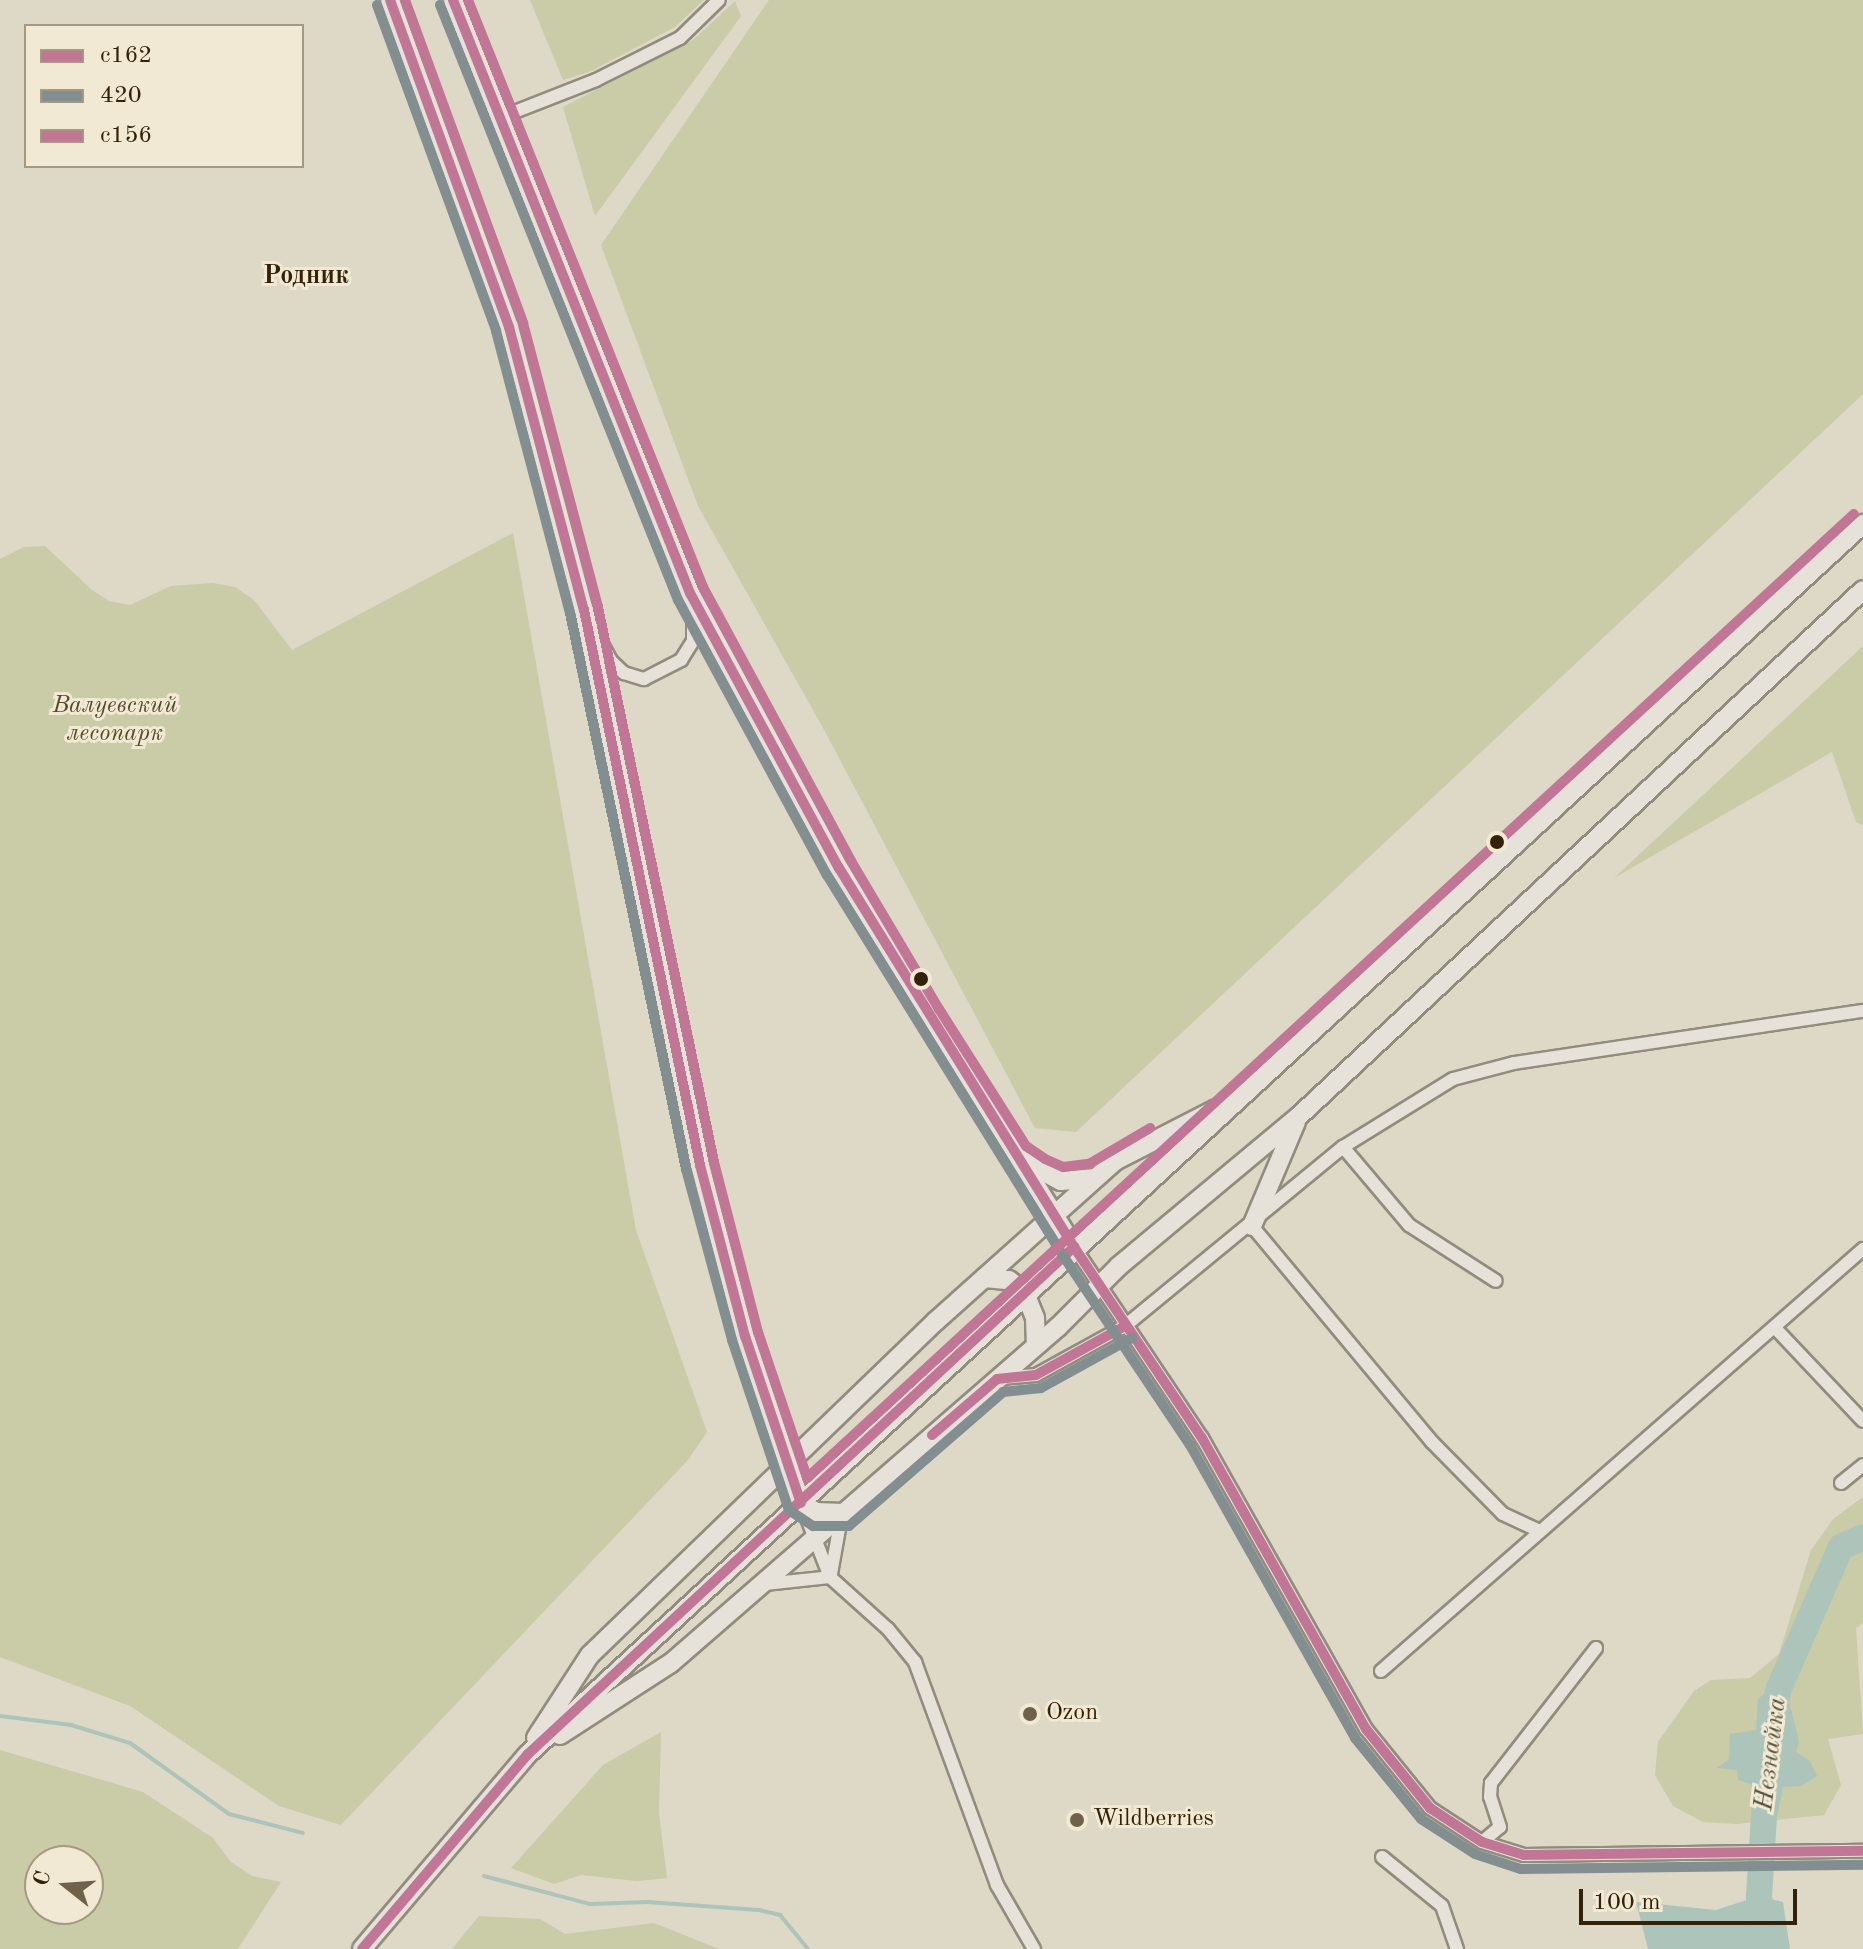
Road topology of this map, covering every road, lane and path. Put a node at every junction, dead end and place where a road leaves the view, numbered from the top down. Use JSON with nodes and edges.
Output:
{"nodes":[{"id":1,"x":390,"y":0,"type":"edge"},
{"id":2,"x":453,"y":0,"type":"edge"},
{"id":3,"x":719,"y":0,"type":"edge"},
{"id":4,"x":499,"y":118,"type":"junction"},
{"id":5,"x":1863,"y":524,"type":"edge"},
{"id":6,"x":1863,"y":590,"type":"edge"},
{"id":7,"x":690,"y":593,"type":"junction"},
{"id":8,"x":584,"y":610,"type":"junction"},
{"id":9,"x":1863,"y":1011,"type":"edge"},
{"id":10,"x":1237,"y":1099,"type":"junction"},
{"id":11,"x":1299,"y":1116,"type":"junction"},
{"id":12,"x":1343,"y":1147,"type":"junction"},
{"id":13,"x":1016,"y":1156,"type":"junction"},
{"id":14,"x":1095,"y":1178,"type":"junction"},
{"id":15,"x":1053,"y":1214,"type":"junction"},
{"id":16,"x":1252,"y":1226,"type":"junction"},
{"id":17,"x":1074,"y":1247,"type":"junction"},
{"id":18,"x":1863,"y":1249,"type":"edge"},
{"id":19,"x":984,"y":1278,"type":"junction"},
{"id":20,"x":1496,"y":1281,"type":"dead end"},
{"id":21,"x":1099,"y":1286,"type":"junction"},
{"id":22,"x":1025,"y":1293,"type":"junction"},
{"id":23,"x":1125,"y":1326,"type":"junction"},
{"id":24,"x":1777,"y":1330,"type":"junction"},
{"id":25,"x":1036,"y":1346,"type":"junction"},
{"id":26,"x":997,"y":1379,"type":"junction"},
{"id":27,"x":1863,"y":1421,"type":"edge"},
{"id":28,"x":787,"y":1465,"type":"junction"},
{"id":29,"x":1863,"y":1465,"type":"edge"},
{"id":30,"x":1841,"y":1483,"type":"dead end"},
{"id":31,"x":801,"y":1503,"type":"junction"},
{"id":32,"x":843,"y":1513,"type":"junction"},
{"id":33,"x":1538,"y":1530,"type":"junction"},
{"id":34,"x":813,"y":1540,"type":"junction"},
{"id":35,"x":830,"y":1577,"type":"junction"},
{"id":36,"x":765,"y":1584,"type":"junction"},
{"id":37,"x":1596,"y":1648,"type":"dead end"},
{"id":38,"x":1381,"y":1671,"type":"dead end"},
{"id":39,"x":527,"y":1755,"type":"junction"},
{"id":40,"x":1482,"y":1842,"type":"junction"},
{"id":41,"x":1863,"y":1851,"type":"edge"},
{"id":42,"x":1382,"y":1857,"type":"dead end"},
{"id":43,"x":362,"y":1949,"type":"edge"},
{"id":44,"x":1034,"y":1949,"type":"edge"},
{"id":45,"x":1457,"y":1949,"type":"edge"}],
"edges":[{"from":1,"to":8,"type":"main road"},
{"from":2,"to":4,"type":"main road"},
{"from":3,"to":4,"type":"street"},
{"from":4,"to":7,"type":"main road"},
{"from":5,"to":10,"type":"main road"},
{"from":6,"to":11,"type":"main road"},
{"from":7,"to":8,"type":"street"},
{"from":7,"to":13,"type":"main road"},
{"from":8,"to":28,"type":"main road"},
{"from":9,"to":12,"type":"street"},
{"from":10,"to":14,"type":"main road"},
{"from":10,"to":17,"type":"main road"},
{"from":11,"to":16,"type":"main road"},
{"from":11,"to":21,"type":"main road"},
{"from":12,"to":16,"type":"street"},
{"from":12,"to":20,"type":"street"},
{"from":13,"to":14,"type":"main road"},
{"from":13,"to":15,"type":"main road"},
{"from":14,"to":15,"type":"main road"},
{"from":15,"to":17,"type":"main road"},
{"from":15,"to":19,"type":"main road"},
{"from":16,"to":23,"type":"street"},
{"from":16,"to":33,"type":"street"},
{"from":17,"to":21,"type":"street"},
{"from":17,"to":22,"type":"main road"},
{"from":18,"to":24,"type":"street"},
{"from":19,"to":22,"type":"main road"},
{"from":19,"to":28,"type":"main road"},
{"from":21,"to":23,"type":"street"},
{"from":21,"to":25,"type":"main road"},
{"from":22,"to":25,"type":"main road"},
{"from":22,"to":31,"type":"main road"},
{"from":23,"to":26,"type":"street"},
{"from":23,"to":40,"type":"street"},
{"from":24,"to":27,"type":"street"},
{"from":24,"to":33,"type":"street"},
{"from":25,"to":26,"type":"main road"},
{"from":26,"to":32,"type":"main road"},
{"from":28,"to":31,"type":"main road"},
{"from":28,"to":39,"type":"main road"},
{"from":29,"to":30,"type":"street"},
{"from":31,"to":32,"type":"main road"},
{"from":31,"to":34,"type":"street"},
{"from":31,"to":39,"type":"main road"},
{"from":32,"to":34,"type":"main road"},
{"from":32,"to":35,"type":"street"},
{"from":33,"to":38,"type":"street"},
{"from":34,"to":35,"type":"street"},
{"from":34,"to":36,"type":"main road"},
{"from":35,"to":36,"type":"street"},
{"from":35,"to":44,"type":"street"},
{"from":36,"to":39,"type":"main road"},
{"from":37,"to":40,"type":"street"},
{"from":39,"to":43,"type":"main road"},
{"from":40,"to":41,"type":"street"},
{"from":42,"to":45,"type":"street"}]}
